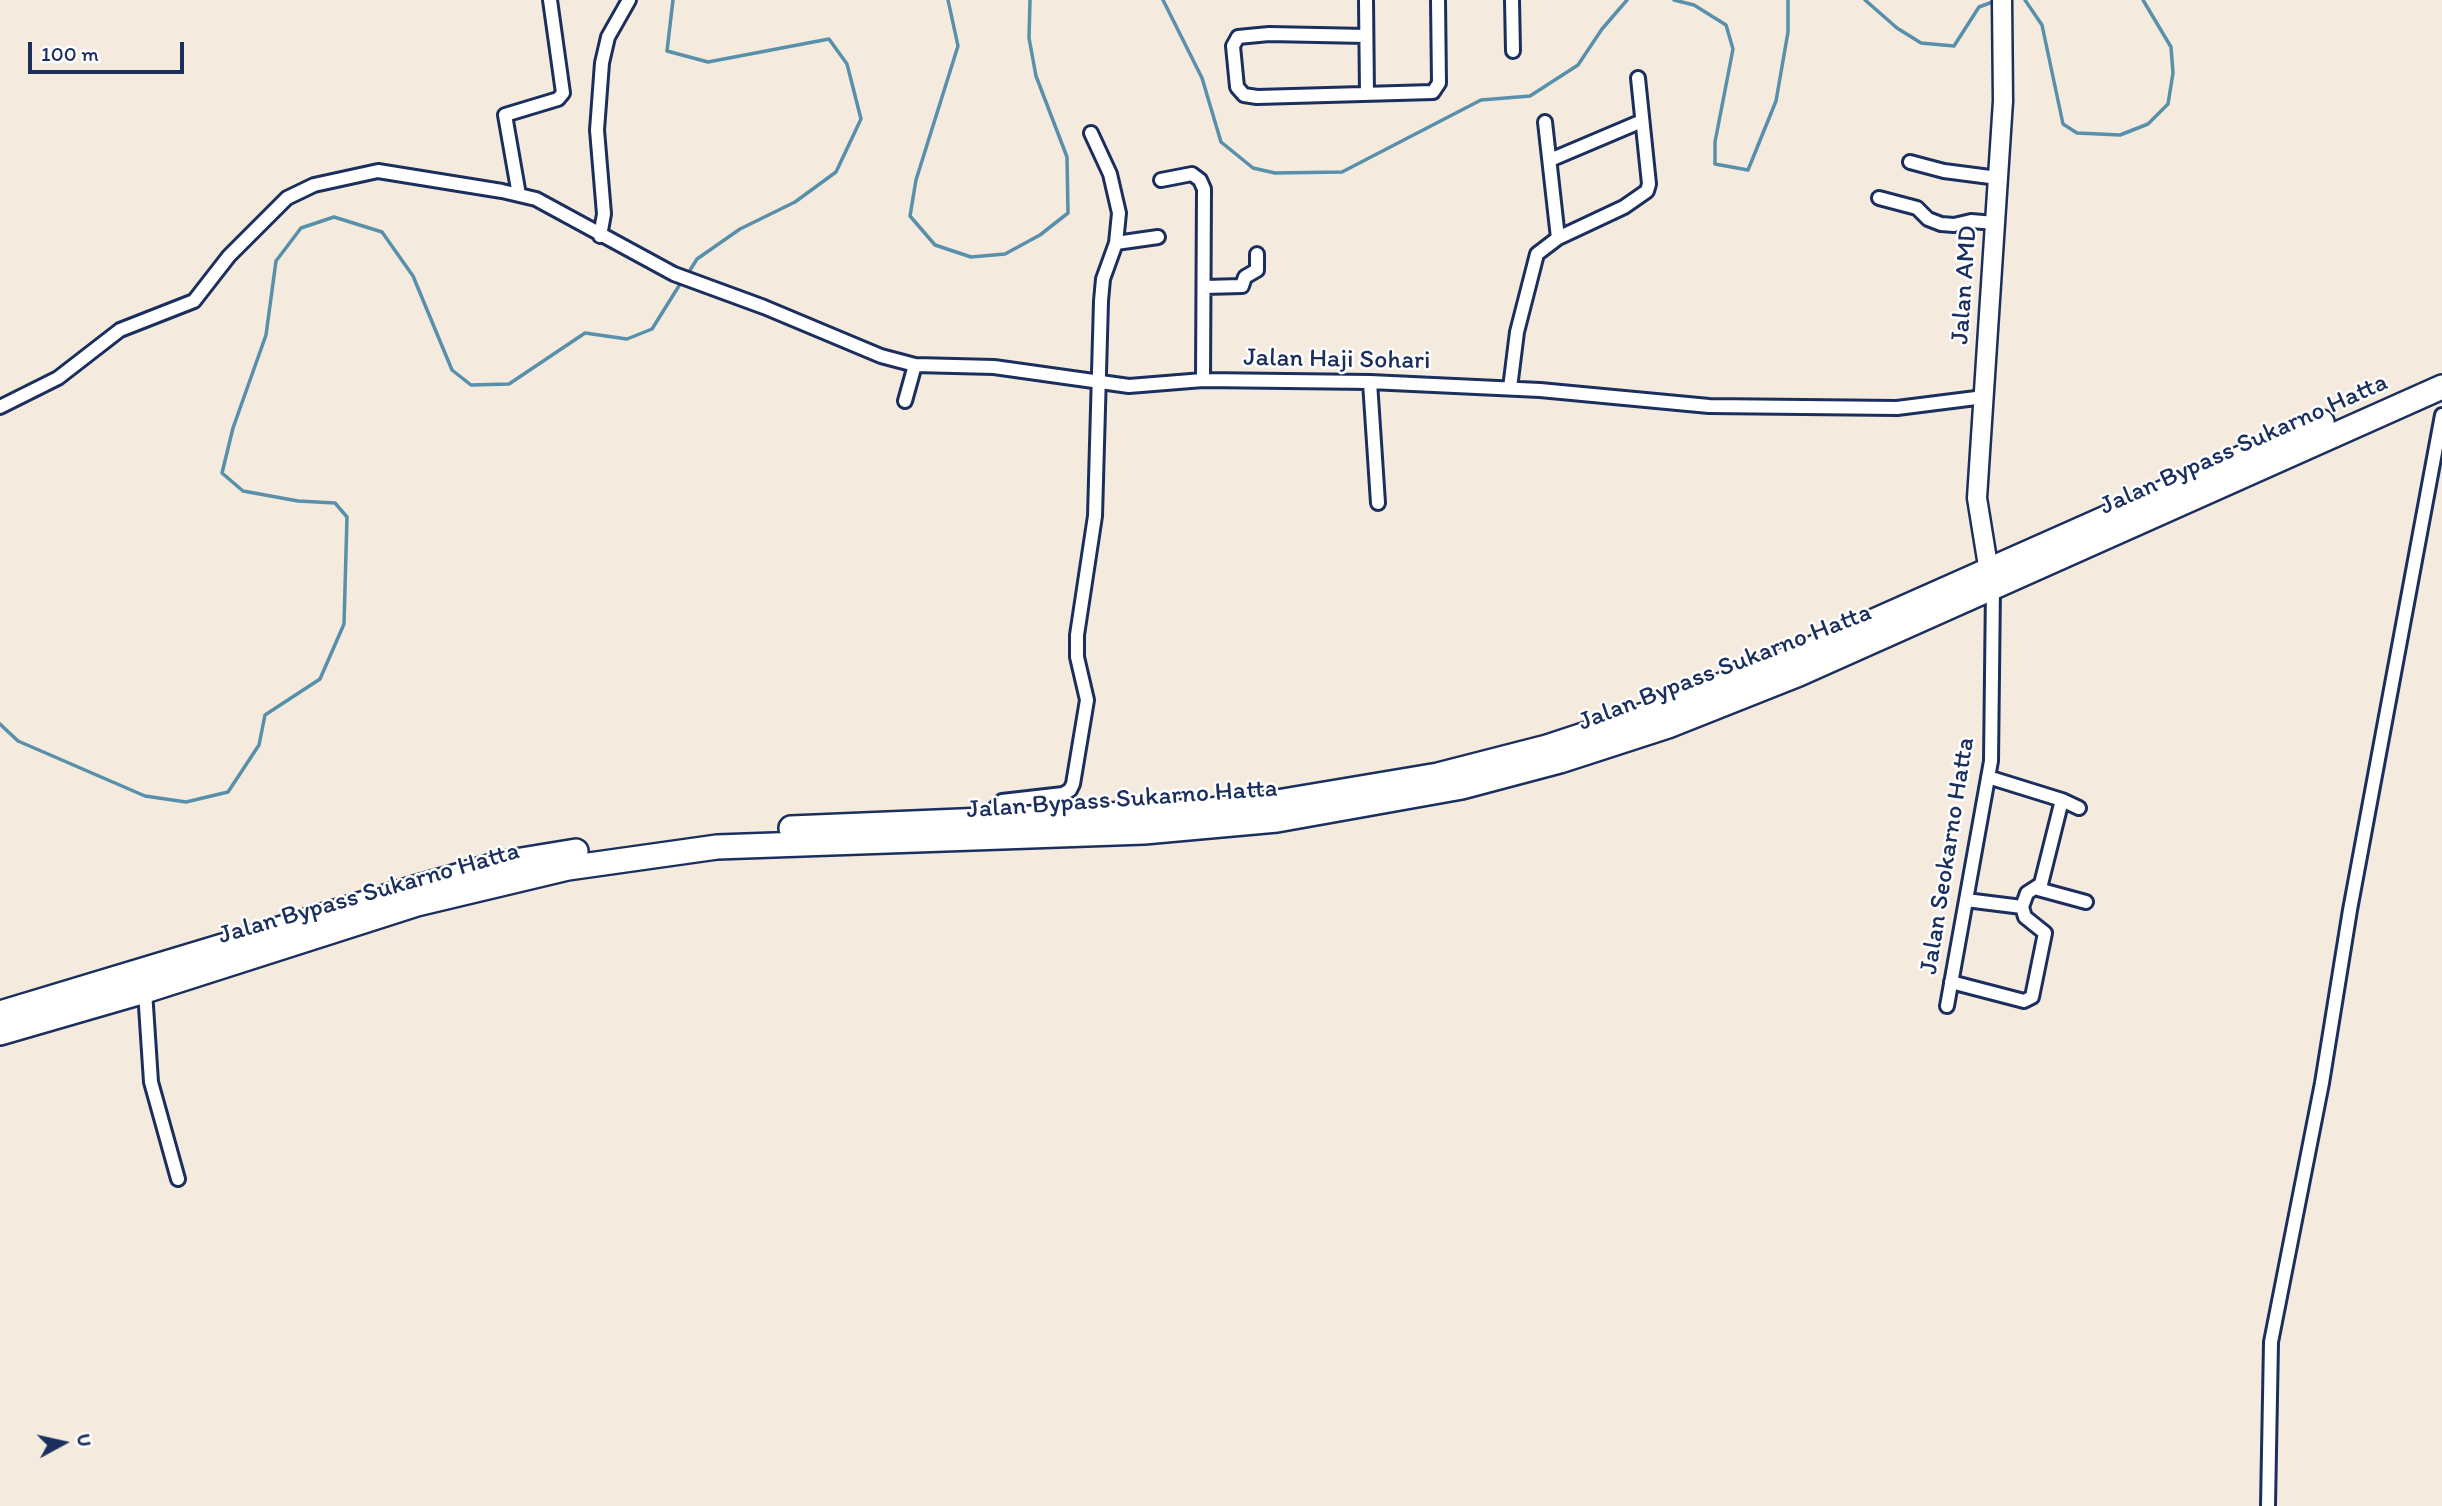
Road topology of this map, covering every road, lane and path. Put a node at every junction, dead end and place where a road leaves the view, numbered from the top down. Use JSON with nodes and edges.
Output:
{"nodes":[{"id":1,"x":550,"y":0,"type":"edge"},
{"id":2,"x":629,"y":0,"type":"edge"},
{"id":3,"x":1366,"y":0,"type":"edge"},
{"id":4,"x":1438,"y":0,"type":"edge"},
{"id":5,"x":1512,"y":0,"type":"edge"},
{"id":6,"x":2002,"y":4,"type":"edge"},
{"id":7,"x":1366,"y":36,"type":"junction"},
{"id":8,"x":1513,"y":51,"type":"dead end"},
{"id":9,"x":1638,"y":78,"type":"dead end"},
{"id":10,"x":1367,"y":94,"type":"junction"},
{"id":11,"x":1642,"y":121,"type":"junction"},
{"id":12,"x":1545,"y":122,"type":"dead end"},
{"id":13,"x":1091,"y":133,"type":"dead end"},
{"id":14,"x":1550,"y":159,"type":"junction"},
{"id":15,"x":1910,"y":162,"type":"dead end"},
{"id":16,"x":1998,"y":178,"type":"junction"},
{"id":17,"x":1161,"y":180,"type":"dead end"},
{"id":18,"x":519,"y":195,"type":"junction"},
{"id":19,"x":1879,"y":198,"type":"dead end"},
{"id":20,"x":1995,"y":223,"type":"junction"},
{"id":21,"x":600,"y":236,"type":"junction"},
{"id":22,"x":1158,"y":237,"type":"dead end"},
{"id":23,"x":1558,"y":237,"type":"junction"},
{"id":24,"x":1115,"y":243,"type":"junction"},
{"id":25,"x":1257,"y":254,"type":"dead end"},
{"id":26,"x":1204,"y":287,"type":"junction"},
{"id":27,"x":915,"y":365,"type":"junction"},
{"id":28,"x":2442,"y":370,"type":"edge"},
{"id":29,"x":1203,"y":380,"type":"junction"},
{"id":30,"x":1370,"y":382,"type":"junction"},
{"id":31,"x":1099,"y":383,"type":"junction"},
{"id":32,"x":2442,"y":387,"type":"edge"},
{"id":33,"x":1510,"y":388,"type":"junction"},
{"id":34,"x":1984,"y":397,"type":"junction"},
{"id":35,"x":905,"y":401,"type":"dead end"},
{"id":36,"x":0,"y":407,"type":"edge"},
{"id":37,"x":2442,"y":415,"type":"edge"},
{"id":38,"x":1378,"y":503,"type":"dead end"},
{"id":39,"x":2141,"y":512,"type":"junction"},
{"id":40,"x":1991,"y":580,"type":"junction"},
{"id":41,"x":1988,"y":777,"type":"junction"},
{"id":42,"x":2062,"y":800,"type":"junction"},
{"id":43,"x":2079,"y":808,"type":"dead end"},
{"id":44,"x":995,"y":819,"type":"junction"},
{"id":45,"x":2038,"y":889,"type":"junction"},
{"id":46,"x":1966,"y":900,"type":"junction"},
{"id":47,"x":2086,"y":902,"type":"dead end"},
{"id":48,"x":2022,"y":907,"type":"junction"},
{"id":49,"x":1951,"y":982,"type":"junction"},
{"id":50,"x":145,"y":991,"type":"junction"},
{"id":51,"x":1947,"y":1006,"type":"dead end"},
{"id":52,"x":0,"y":1013,"type":"edge"},
{"id":53,"x":0,"y":1033,"type":"edge"},
{"id":54,"x":178,"y":1179,"type":"dead end"},
{"id":55,"x":2268,"y":1506,"type":"edge"}],
"edges":[{"from":1,"to":18,"type":"street"},
{"from":2,"to":21,"type":"street"},
{"from":3,"to":7,"type":"street"},
{"from":4,"to":10,"type":"street"},
{"from":5,"to":8,"type":"street"},
{"from":6,"to":16,"type":"street","name":"Jalan AMD"},
{"from":7,"to":10,"type":"street"},
{"from":7,"to":10,"type":"street"},
{"from":9,"to":11,"type":"street"},
{"from":11,"to":14,"type":"street"},
{"from":11,"to":23,"type":"street"},
{"from":12,"to":14,"type":"street"},
{"from":13,"to":24,"type":"street"},
{"from":14,"to":23,"type":"street"},
{"from":15,"to":16,"type":"street"},
{"from":16,"to":20,"type":"street","name":"Jalan AMD"},
{"from":17,"to":26,"type":"street"},
{"from":18,"to":21,"type":"street","name":"Jalan Haji Sohari"},
{"from":18,"to":36,"type":"street","name":"Jalan Haji Sohari"},
{"from":19,"to":20,"type":"street"},
{"from":20,"to":34,"type":"street","name":"Jalan AMD"},
{"from":21,"to":27,"type":"street","name":"Jalan Haji Sohari"},
{"from":22,"to":24,"type":"street"},
{"from":23,"to":33,"type":"street"},
{"from":24,"to":31,"type":"street"},
{"from":25,"to":26,"type":"street"},
{"from":26,"to":29,"type":"street"},
{"from":27,"to":31,"type":"street","name":"Jalan Haji Sohari"},
{"from":27,"to":35,"type":"street"},
{"from":28,"to":39,"type":"highway","name":"Jalan Bypass Sukarno Hatta"},
{"from":29,"to":30,"type":"street","name":"Jalan Haji Sohari"},
{"from":29,"to":31,"type":"street","name":"Jalan Haji Sohari"},
{"from":30,"to":33,"type":"street","name":"Jalan Haji Sohari"},
{"from":30,"to":38,"type":"street"},
{"from":31,"to":44,"type":"street"},
{"from":32,"to":39,"type":"highway","name":"Jalan Bypass Sukarno Hatta"},
{"from":33,"to":34,"type":"street","name":"Jalan Haji Sohari"},
{"from":34,"to":40,"type":"street","name":"Jalan AMD"},
{"from":37,"to":55,"type":"street"},
{"from":39,"to":40,"type":"highway","name":"Jalan Bypass Sukarno Hatta"},
{"from":40,"to":41,"type":"street","name":"Jalan Seokarno Hatta"},
{"from":40,"to":44,"type":"highway","name":"Jalan Bypass Sukarno Hatta"},
{"from":40,"to":50,"type":"highway","name":"Jalan Bypass Sukarno Hatta"},
{"from":41,"to":42,"type":"street"},
{"from":41,"to":46,"type":"street","name":"Jalan Seokarno Hatta"},
{"from":42,"to":43,"type":"street"},
{"from":42,"to":45,"type":"street"},
{"from":44,"to":52,"type":"highway","name":"Jalan Bypass Sukarno Hatta"},
{"from":45,"to":47,"type":"street"},
{"from":45,"to":48,"type":"street"},
{"from":46,"to":48,"type":"street"},
{"from":46,"to":49,"type":"street","name":"Jalan Seokarno Hatta"},
{"from":48,"to":49,"type":"street"},
{"from":49,"to":51,"type":"street","name":"Jalan Seokarno Hatta"},
{"from":50,"to":53,"type":"highway","name":"Jalan Bypass Sukarno Hatta"},
{"from":50,"to":54,"type":"street"}]}
